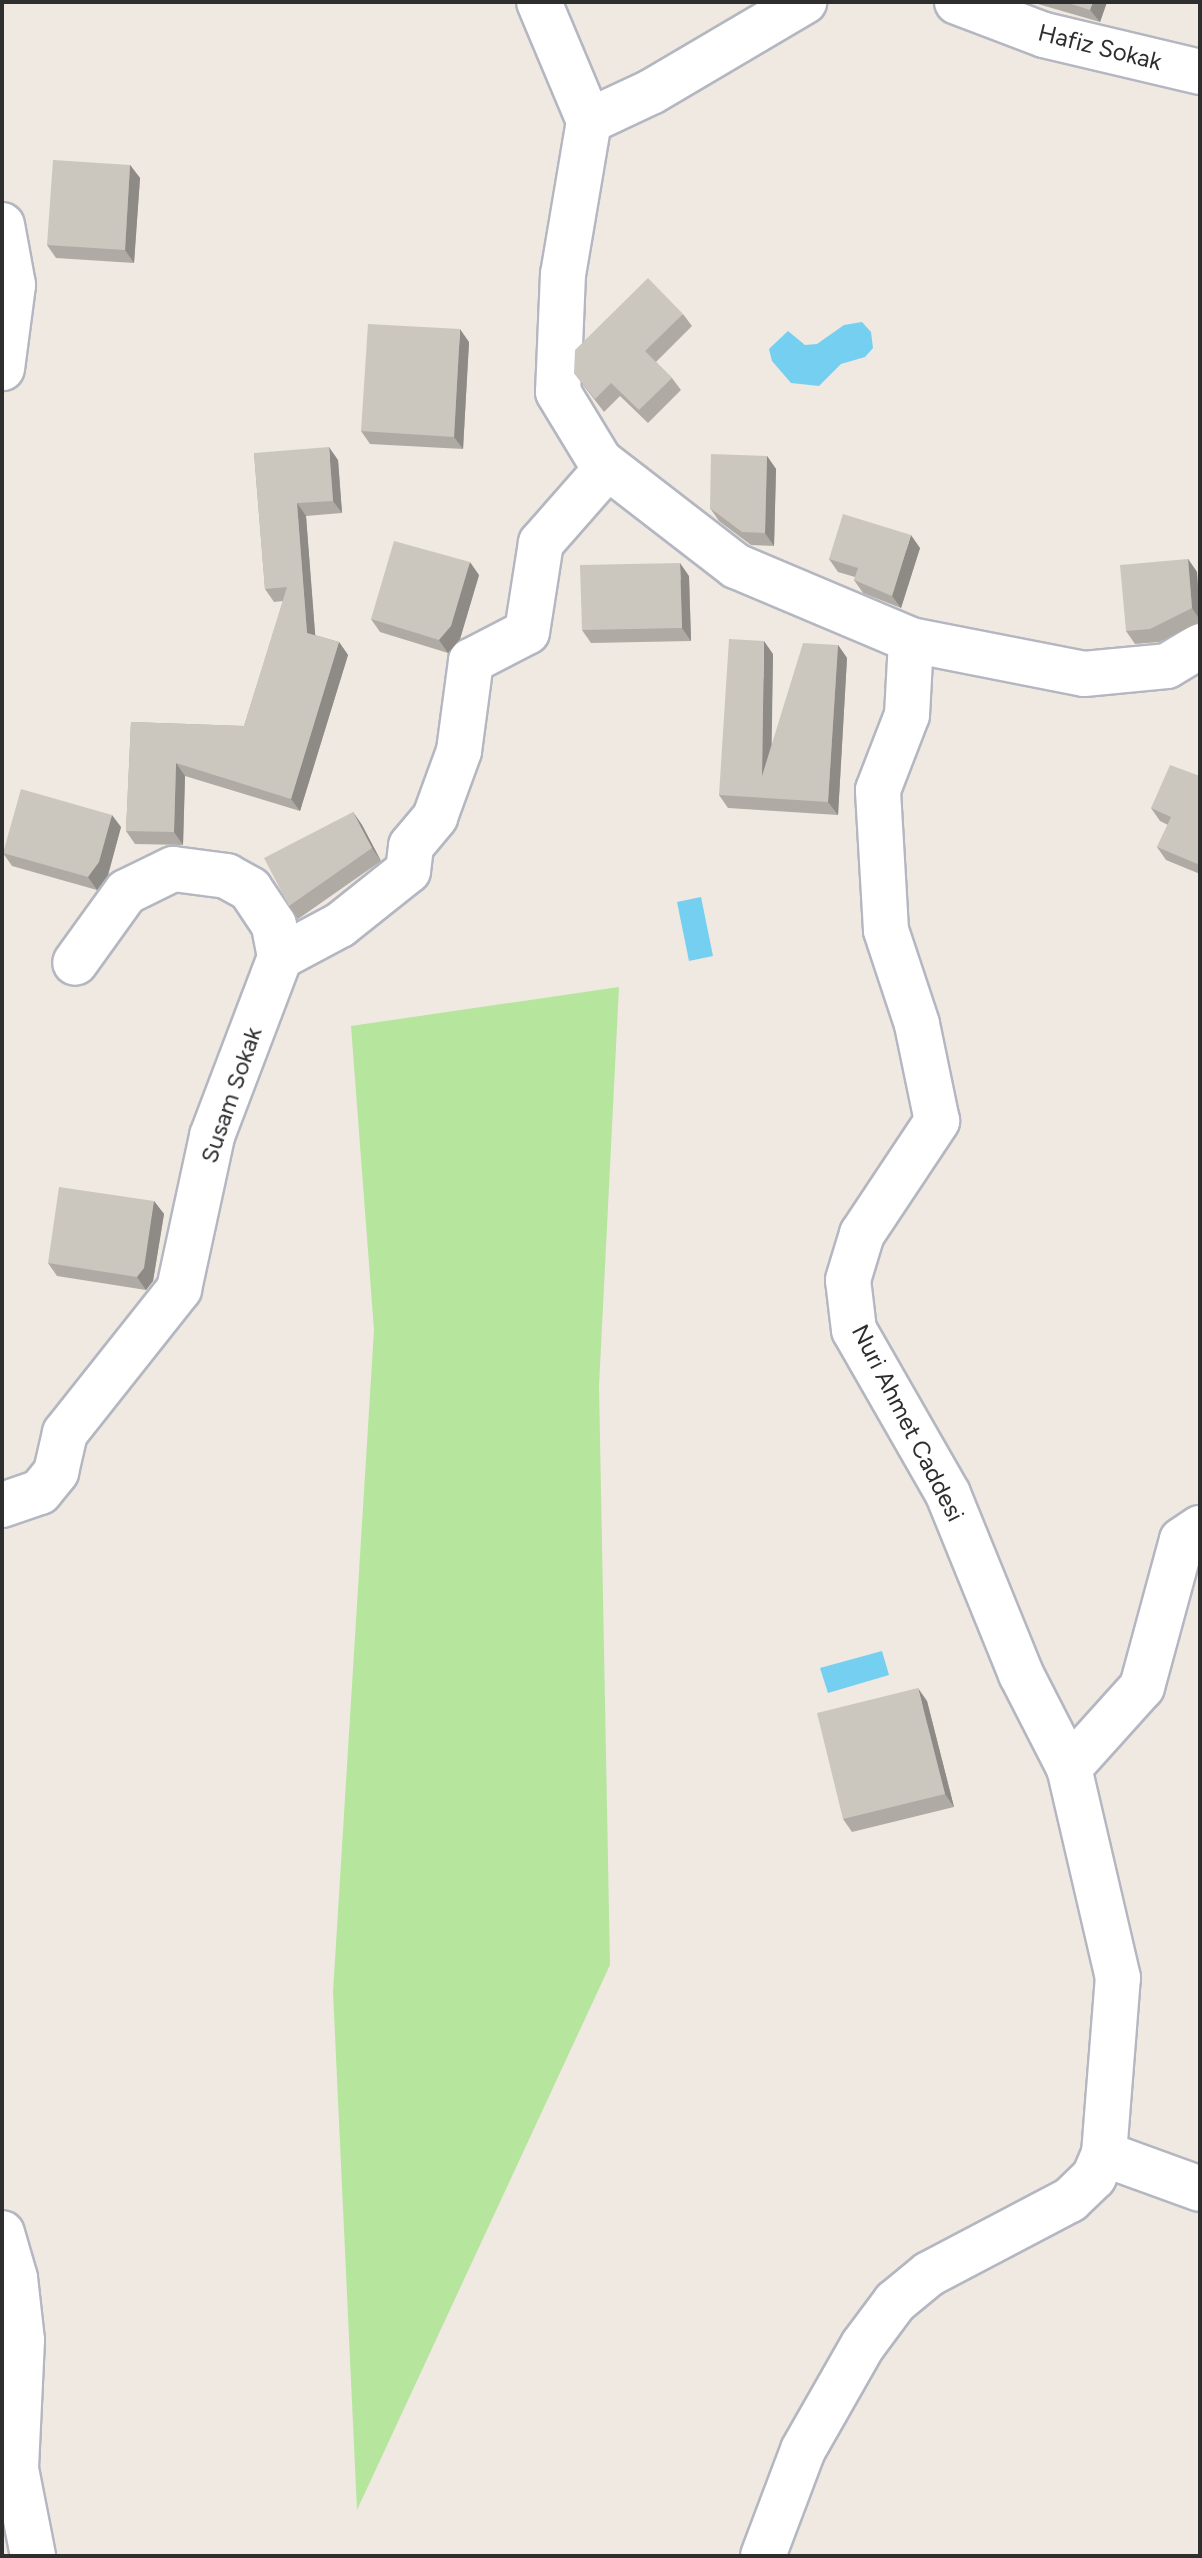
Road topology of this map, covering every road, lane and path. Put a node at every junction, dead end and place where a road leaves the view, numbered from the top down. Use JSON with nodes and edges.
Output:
{"nodes":[{"id":1,"x":539,"y":2,"type":"edge"},
{"id":2,"x":804,"y":2,"type":"edge"},
{"id":3,"x":957,"y":2,"type":"edge"},
{"id":4,"x":1200,"y":72,"type":"edge"},
{"id":5,"x":589,"y":121,"type":"junction"},
{"id":6,"x":2,"y":225,"type":"edge"},
{"id":7,"x":2,"y":368,"type":"edge"},
{"id":8,"x":607,"y":468,"type":"junction"},
{"id":9,"x":911,"y":640,"type":"junction"},
{"id":10,"x":1200,"y":646,"type":"edge"},
{"id":11,"x":280,"y":957,"type":"junction"},
{"id":12,"x":75,"y":963,"type":"dead end"},
{"id":13,"x":2,"y":1505,"type":"edge"},
{"id":14,"x":1200,"y":1528,"type":"edge"},
{"id":15,"x":1069,"y":1768,"type":"junction"},
{"id":16,"x":1104,"y":2154,"type":"junction"},
{"id":17,"x":1200,"y":2189,"type":"edge"},
{"id":18,"x":2,"y":2233,"type":"edge"},
{"id":19,"x":33,"y":2556,"type":"edge"},
{"id":20,"x":763,"y":2556,"type":"edge"}],
"edges":[{"from":1,"to":5,"type":"street"},
{"from":2,"to":5,"type":"street"},
{"from":3,"to":4,"type":"street","name":"Hafiz Sokak"},
{"from":5,"to":8,"type":"street"},
{"from":6,"to":7,"type":"street"},
{"from":8,"to":9,"type":"street"},
{"from":8,"to":11,"type":"street"},
{"from":9,"to":10,"type":"street"},
{"from":9,"to":15,"type":"street","name":"Nuri Ahmet Caddesi"},
{"from":11,"to":12,"type":"street"},
{"from":11,"to":13,"type":"street","name":"Susam Sokak"},
{"from":14,"to":15,"type":"street"},
{"from":15,"to":16,"type":"street","name":"Nuri Ahmet Caddesi"},
{"from":16,"to":17,"type":"street"},
{"from":16,"to":20,"type":"street","name":"Nuri Ahmet Caddesi"},
{"from":18,"to":19,"type":"street"}]}
